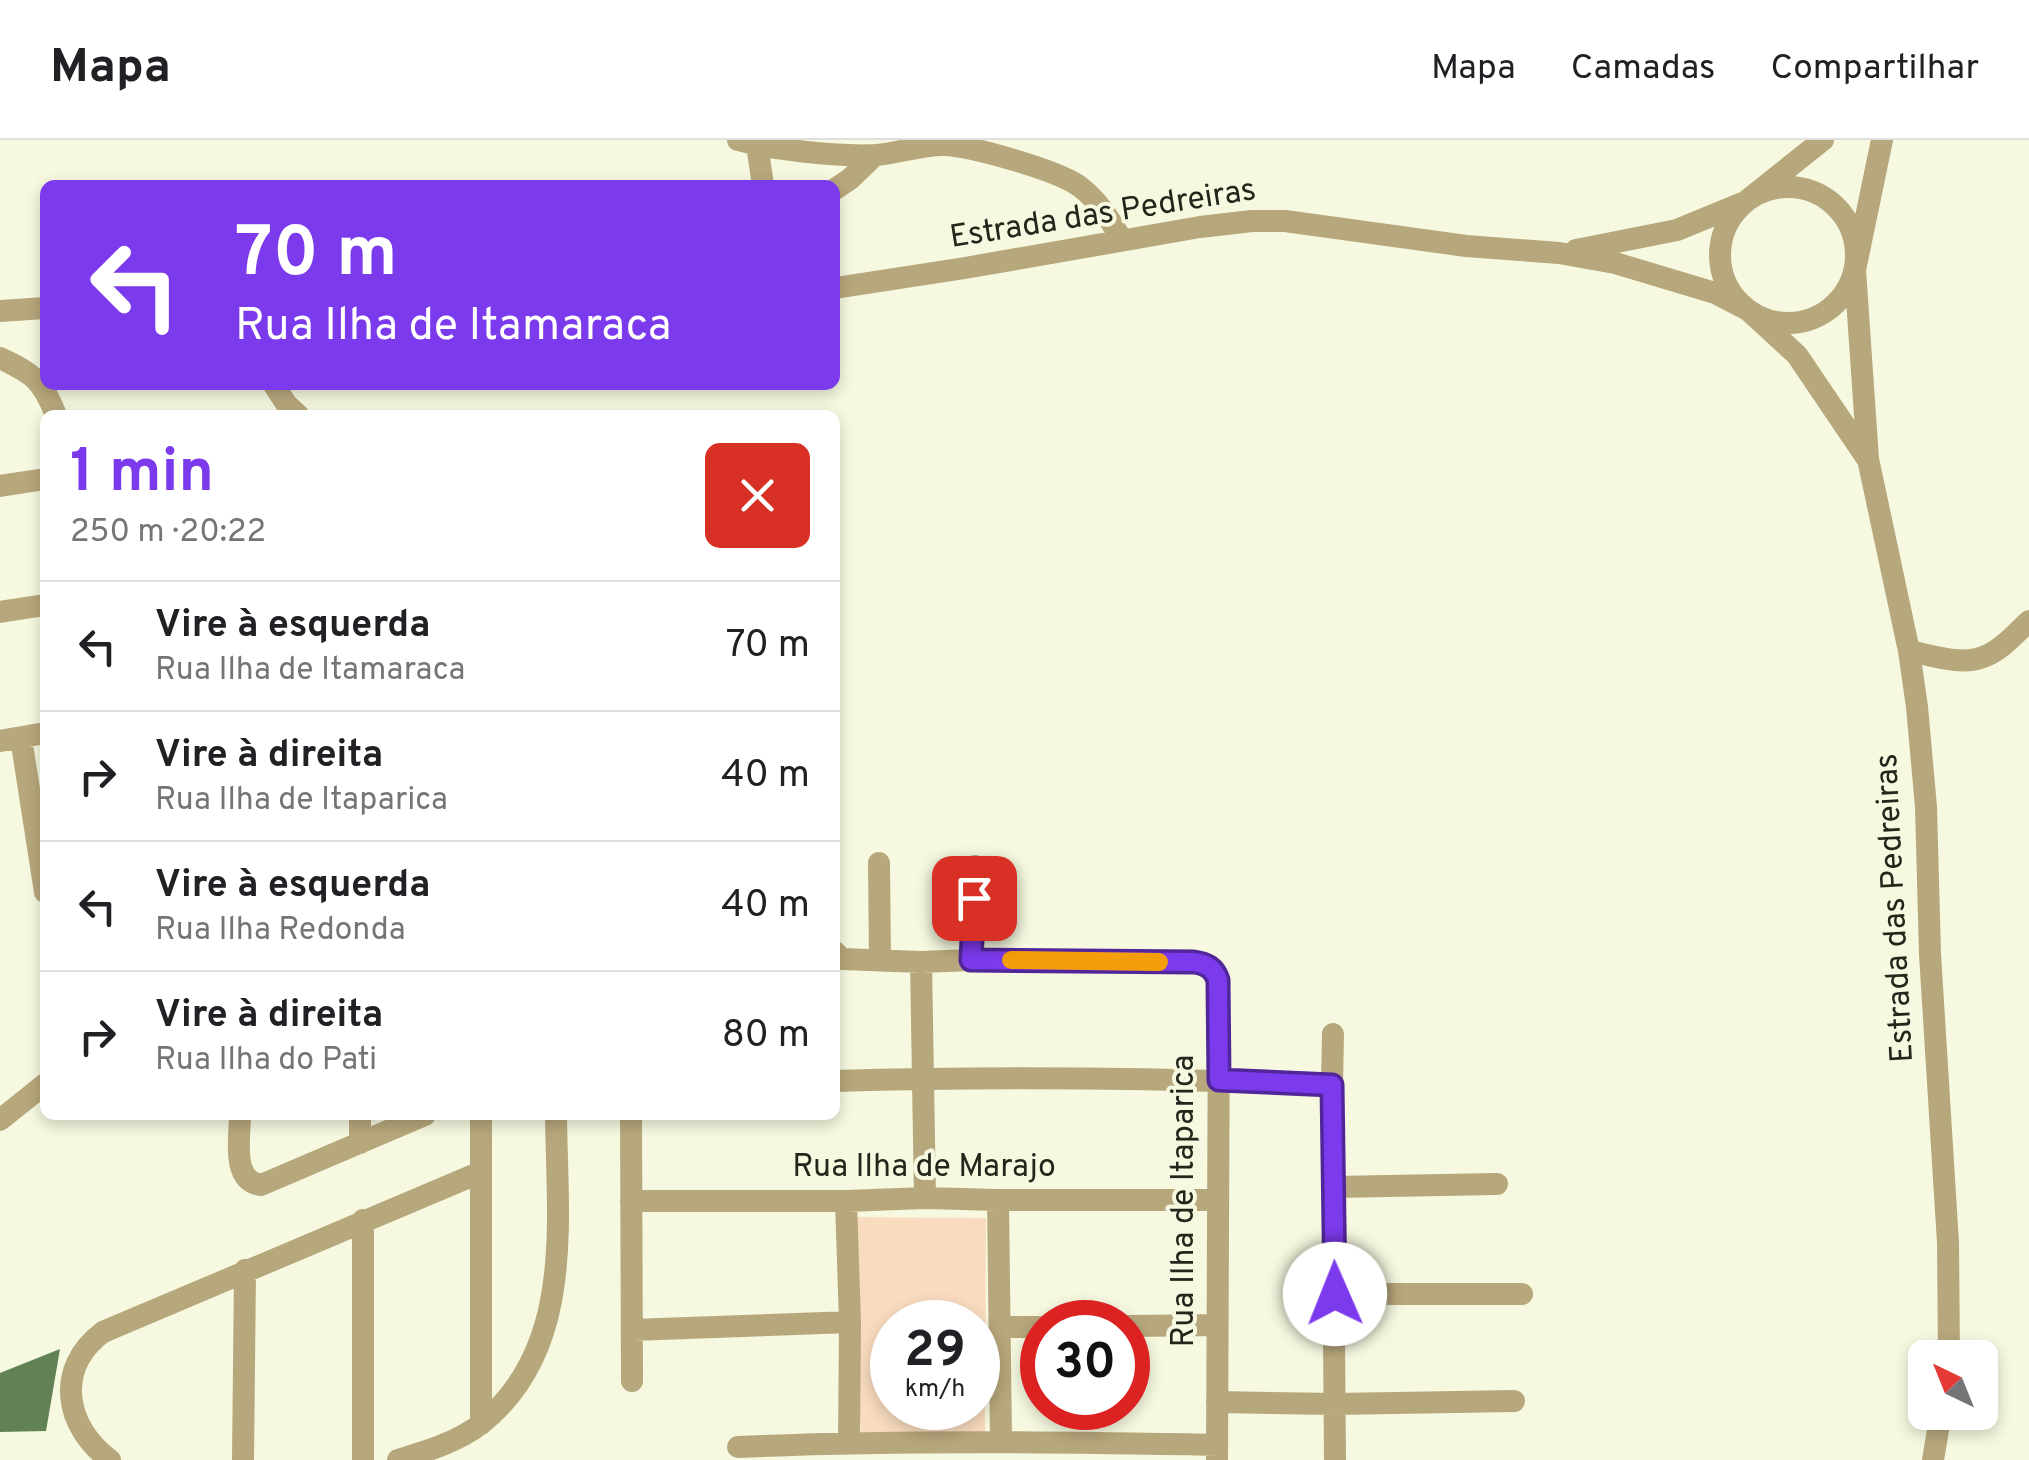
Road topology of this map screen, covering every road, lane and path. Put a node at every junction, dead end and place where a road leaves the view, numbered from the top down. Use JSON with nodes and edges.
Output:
{"nodes":[{"id":1,"x":1823,"y":140,"type":"edge"},
{"id":2,"x":1882,"y":140,"type":"edge"},
{"id":3,"x":747,"y":142,"type":"edge"},
{"id":4,"x":875,"y":155,"type":"junction"},
{"id":5,"x":761,"y":180,"type":"edge"},
{"id":6,"x":840,"y":186,"type":"edge"},
{"id":7,"x":1745,"y":202,"type":"junction"},
{"id":8,"x":1122,"y":240,"type":"junction"},
{"id":9,"x":1559,"y":253,"type":"junction"},
{"id":10,"x":1854,"y":270,"type":"junction"},
{"id":11,"x":840,"y":287,"type":"edge"},
{"id":12,"x":40,"y":308,"type":"edge"},
{"id":13,"x":1748,"y":310,"type":"junction"},
{"id":14,"x":0,"y":312,"type":"edge"},
{"id":15,"x":0,"y":358,"type":"edge"},
{"id":16,"x":40,"y":382,"type":"edge"},
{"id":17,"x":277,"y":390,"type":"edge"},
{"id":18,"x":292,"y":410,"type":"edge"},
{"id":19,"x":1868,"y":460,"type":"junction"},
{"id":20,"x":40,"y":480,"type":"edge"},
{"id":21,"x":0,"y":486,"type":"edge"},
{"id":22,"x":40,"y":606,"type":"edge"},
{"id":23,"x":0,"y":612,"type":"edge"},
{"id":24,"x":2029,"y":620,"type":"edge"},
{"id":25,"x":1908,"y":651,"type":"junction"},
{"id":26,"x":40,"y":734,"type":"edge"},
{"id":27,"x":10,"y":740,"type":"edge"},
{"id":28,"x":879,"y":862,"type":"dead end"},
{"id":29,"x":974,"y":866,"type":"dead end"},
{"id":30,"x":40,"y":870,"type":"edge"},
{"id":31,"x":840,"y":957,"type":"edge"},
{"id":32,"x":870,"y":959,"type":"junction"},
{"id":33,"x":971,"y":960,"type":"junction"},
{"id":34,"x":921,"y":962,"type":"junction"},
{"id":35,"x":1333,"y":1034,"type":"dead end"},
{"id":36,"x":922,"y":1078,"type":"junction"},
{"id":37,"x":1219,"y":1080,"type":"junction"},
{"id":38,"x":840,"y":1081,"type":"edge"},
{"id":39,"x":1332,"y":1085,"type":"junction"},
{"id":40,"x":40,"y":1088,"type":"edge"},
{"id":41,"x":0,"y":1120,"type":"edge"},
{"id":42,"x":240,"y":1120,"type":"edge"},
{"id":43,"x":360,"y":1120,"type":"edge"},
{"id":44,"x":413,"y":1120,"type":"edge"},
{"id":45,"x":481,"y":1120,"type":"edge"},
{"id":46,"x":556,"y":1120,"type":"edge"},
{"id":47,"x":631,"y":1120,"type":"edge"},
{"id":48,"x":360,"y":1142,"type":"junction"},
{"id":49,"x":481,"y":1172,"type":"junction"},
{"id":50,"x":1497,"y":1184,"type":"dead end"},
{"id":51,"x":1333,"y":1187,"type":"junction"},
{"id":52,"x":925,"y":1198,"type":"junction"},
{"id":53,"x":998,"y":1200,"type":"junction"},
{"id":54,"x":1217,"y":1200,"type":"junction"},
{"id":55,"x":631,"y":1201,"type":"junction"},
{"id":56,"x":846,"y":1201,"type":"junction"},
{"id":57,"x":363,"y":1220,"type":"junction"},
{"id":58,"x":246,"y":1270,"type":"junction"},
{"id":59,"x":1335,"y":1294,"type":"junction"},
{"id":60,"x":1522,"y":1294,"type":"dead end"},
{"id":61,"x":1000,"y":1300,"type":"edge"},
{"id":62,"x":850,"y":1322,"type":"junction"},
{"id":63,"x":1216,"y":1325,"type":"junction"},
{"id":64,"x":1150,"y":1326,"type":"edge"},
{"id":65,"x":1000,"y":1327,"type":"joint"},
{"id":66,"x":1020,"y":1327,"type":"edge"},
{"id":67,"x":632,"y":1330,"type":"junction"},
{"id":68,"x":1949,"y":1340,"type":"edge"},
{"id":69,"x":632,"y":1381,"type":"dead end"},
{"id":70,"x":1217,"y":1402,"type":"junction"},
{"id":71,"x":1514,"y":1402,"type":"dead end"},
{"id":72,"x":1335,"y":1404,"type":"junction"},
{"id":73,"x":480,"y":1424,"type":"junction"},
{"id":74,"x":1938,"y":1430,"type":"edge"},
{"id":75,"x":1001,"y":1441,"type":"junction"},
{"id":76,"x":849,"y":1442,"type":"junction"},
{"id":77,"x":738,"y":1448,"type":"dead end"},
{"id":78,"x":1217,"y":1453,"type":"edge"},
{"id":79,"x":110,"y":1460,"type":"edge"},
{"id":80,"x":243,"y":1460,"type":"edge"},
{"id":81,"x":363,"y":1460,"type":"edge"},
{"id":82,"x":398,"y":1460,"type":"edge"},
{"id":83,"x":1335,"y":1460,"type":"edge"},
{"id":84,"x":1933,"y":1460,"type":"edge"}],
"edges":[{"from":1,"to":7,"type":"street"},
{"from":2,"to":10,"type":"street"},
{"from":3,"to":4,"type":"street"},
{"from":3,"to":5,"type":"street"},
{"from":4,"to":6,"type":"street"},
{"from":4,"to":8,"type":"street"},
{"from":7,"to":9,"type":"street","name":"Estrada das Pedreiras"},
{"from":7,"to":10,"type":"street"},
{"from":7,"to":13,"type":"street"},
{"from":8,"to":9,"type":"street","name":"Estrada das Pedreiras"},
{"from":8,"to":11,"type":"street","name":"Estrada das Pedreiras"},
{"from":9,"to":13,"type":"street","name":"Estrada das Pedreiras"},
{"from":10,"to":13,"type":"street"},
{"from":10,"to":19,"type":"street"},
{"from":12,"to":14,"type":"street"},
{"from":13,"to":19,"type":"street"},
{"from":15,"to":16,"type":"street"},
{"from":17,"to":18,"type":"street"},
{"from":19,"to":25,"type":"street","name":"Estrada das Pedreiras"},
{"from":20,"to":21,"type":"street"},
{"from":22,"to":23,"type":"street"},
{"from":24,"to":25,"type":"street"},
{"from":25,"to":68,"type":"street","name":"Estrada das Pedreiras"},
{"from":26,"to":27,"type":"street"},
{"from":27,"to":30,"type":"street"},
{"from":28,"to":32,"type":"street"},
{"from":29,"to":33,"type":"street"},
{"from":31,"to":32,"type":"street"},
{"from":32,"to":34,"type":"street"},
{"from":33,"to":34,"type":"street"},
{"from":33,"to":37,"type":"street","name":"Rua Ilha de Itaparica"},
{"from":34,"to":36,"type":"street"},
{"from":35,"to":39,"type":"street"},
{"from":36,"to":37,"type":"street"},
{"from":36,"to":38,"type":"street"},
{"from":36,"to":52,"type":"street"},
{"from":37,"to":39,"type":"street"},
{"from":37,"to":54,"type":"street","name":"Rua Ilha de Itaparica"},
{"from":39,"to":51,"type":"street"},
{"from":40,"to":41,"type":"street"},
{"from":42,"to":48,"type":"street"},
{"from":43,"to":48,"type":"street"},
{"from":44,"to":48,"type":"street"},
{"from":45,"to":49,"type":"street"},
{"from":46,"to":73,"type":"street"},
{"from":47,"to":55,"type":"street"},
{"from":49,"to":57,"type":"street"},
{"from":49,"to":73,"type":"street"},
{"from":50,"to":51,"type":"street"},
{"from":51,"to":59,"type":"street"},
{"from":52,"to":53,"type":"street","name":"Rua Ilha de Marajo"},
{"from":52,"to":56,"type":"street","name":"Rua Ilha de Marajo"},
{"from":53,"to":54,"type":"street","name":"Rua Ilha de Marajo"},
{"from":53,"to":61,"type":"street"},
{"from":54,"to":63,"type":"street","name":"Rua Ilha de Itaparica"},
{"from":55,"to":56,"type":"street","name":"Rua Ilha de Marajo"},
{"from":55,"to":67,"type":"street"},
{"from":56,"to":62,"type":"street"},
{"from":57,"to":58,"type":"street"},
{"from":57,"to":81,"type":"street"},
{"from":58,"to":79,"type":"street"},
{"from":58,"to":80,"type":"street"},
{"from":59,"to":60,"type":"street"},
{"from":59,"to":72,"type":"street"},
{"from":62,"to":67,"type":"street"},
{"from":62,"to":76,"type":"street"},
{"from":63,"to":64,"type":"street"},
{"from":63,"to":70,"type":"street","name":"Rua Ilha de Itaparica"},
{"from":65,"to":66,"type":"street"},
{"from":65,"to":75,"type":"street"},
{"from":67,"to":69,"type":"street"},
{"from":70,"to":72,"type":"street"},
{"from":70,"to":78,"type":"street","name":"Rua Ilha de Itaparica"},
{"from":71,"to":72,"type":"street"},
{"from":72,"to":83,"type":"street"},
{"from":73,"to":82,"type":"street"},
{"from":74,"to":84,"type":"street"},
{"from":75,"to":76,"type":"street"},
{"from":75,"to":78,"type":"street"},
{"from":76,"to":77,"type":"street"}]}
